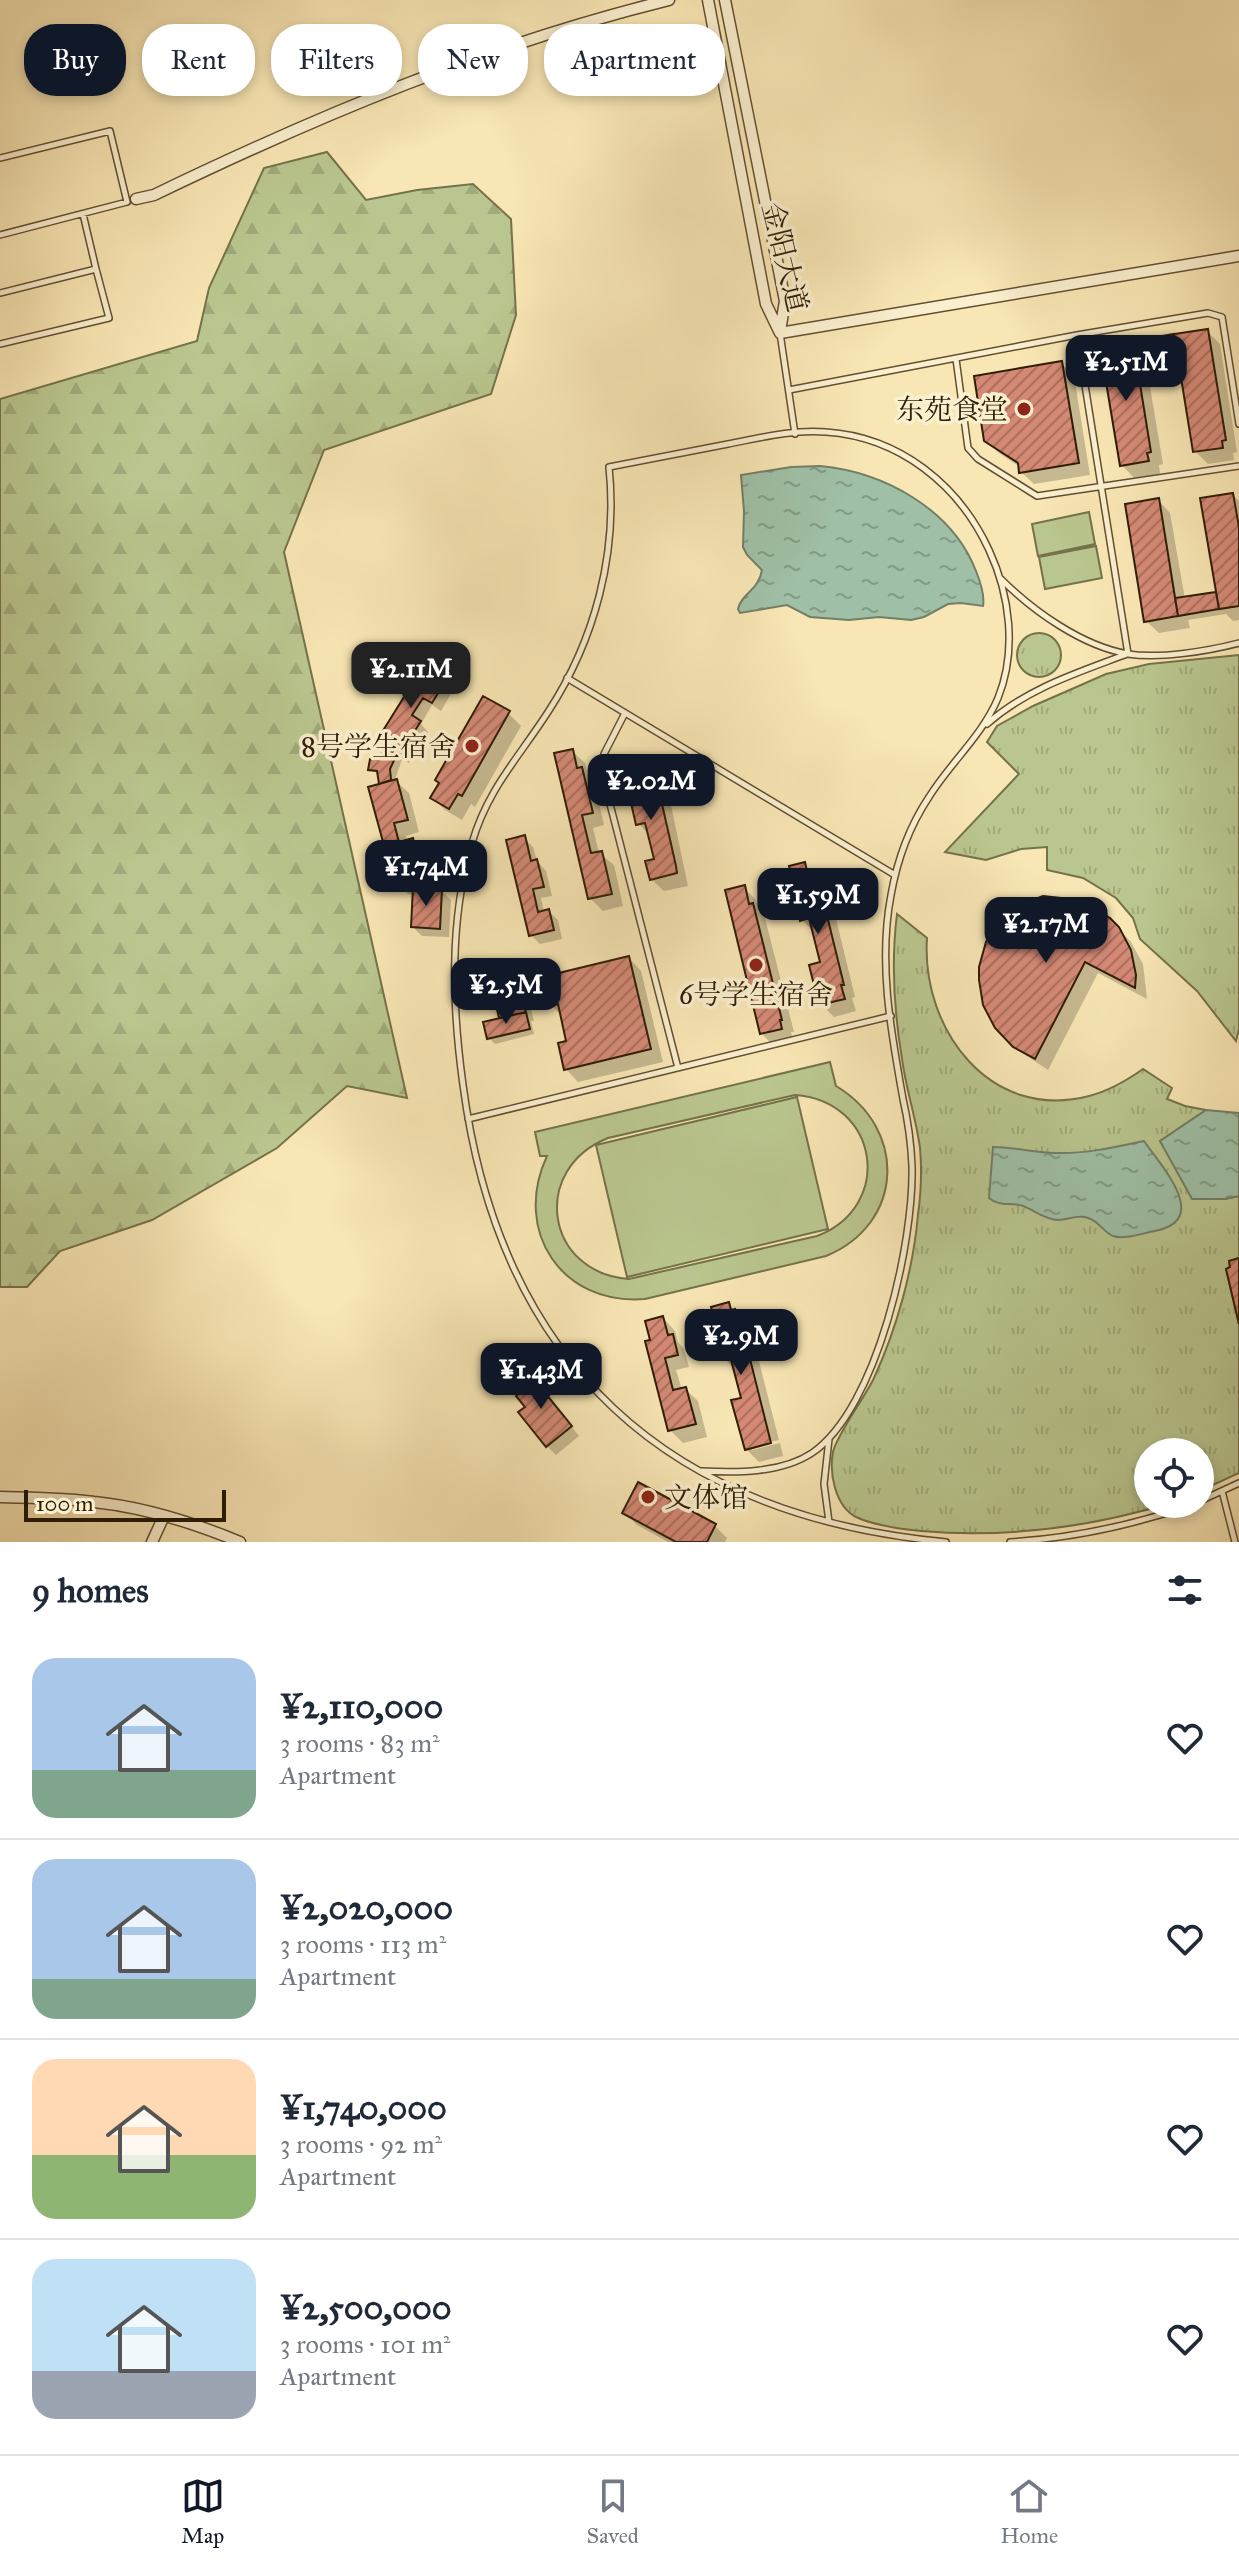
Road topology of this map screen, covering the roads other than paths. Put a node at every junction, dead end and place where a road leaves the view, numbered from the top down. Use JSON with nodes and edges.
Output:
{"nodes":[{"id":1,"x":669,"y":0,"type":"edge"},
{"id":2,"x":708,"y":0,"type":"edge"},
{"id":3,"x":725,"y":0,"type":"edge"},
{"id":4,"x":0,"y":158,"type":"edge"},
{"id":5,"x":132,"y":200,"type":"junction"},
{"id":6,"x":83,"y":214,"type":"junction"},
{"id":7,"x":0,"y":235,"type":"edge"},
{"id":8,"x":1239,"y":256,"type":"edge"},
{"id":9,"x":96,"y":269,"type":"junction"},
{"id":10,"x":0,"y":293,"type":"edge"},
{"id":11,"x":780,"y":333,"type":"junction"},
{"id":12,"x":1077,"y":335,"type":"junction"},
{"id":13,"x":0,"y":344,"type":"edge"},
{"id":14,"x":956,"y":358,"type":"junction"},
{"id":15,"x":789,"y":390,"type":"junction"},
{"id":16,"x":1239,"y":424,"type":"edge"},
{"id":17,"x":795,"y":434,"type":"junction"},
{"id":18,"x":1239,"y":466,"type":"edge"},
{"id":19,"x":1101,"y":487,"type":"junction"},
{"id":20,"x":1000,"y":579,"type":"junction"},
{"id":21,"x":1239,"y":643,"type":"edge"},
{"id":22,"x":1128,"y":654,"type":"junction"},
{"id":23,"x":567,"y":678,"type":"junction"},
{"id":24,"x":625,"y":713,"type":"junction"},
{"id":25,"x":981,"y":729,"type":"junction"},
{"id":26,"x":895,"y":875,"type":"junction"},
{"id":27,"x":891,"y":1016,"type":"junction"},
{"id":28,"x":678,"y":1068,"type":"junction"},
{"id":29,"x":468,"y":1119,"type":"junction"},
{"id":30,"x":830,"y":1436,"type":"junction"},
{"id":31,"x":702,"y":1471,"type":"junction"},
{"id":32,"x":1239,"y":1483,"type":"edge"},
{"id":33,"x":1222,"y":1491,"type":"junction"},
{"id":34,"x":1214,"y":1495,"type":"edge"},
{"id":35,"x":0,"y":1497,"type":"edge"},
{"id":36,"x":164,"y":1516,"type":"junction"},
{"id":37,"x":1152,"y":1518,"type":"edge"},
{"id":38,"x":829,"y":1522,"type":"junction"},
{"id":39,"x":152,"y":1542,"type":"edge"},
{"id":40,"x":240,"y":1542,"type":"edge"},
{"id":41,"x":946,"y":1542,"type":"edge"},
{"id":42,"x":1010,"y":1542,"type":"edge"},
{"id":43,"x":1235,"y":1542,"type":"edge"}],
"edges":[{"from":1,"to":5,"type":"street"},
{"from":2,"to":11,"type":"street","name":"金阳大道"},
{"from":3,"to":11,"type":"street","name":"金阳大道"},
{"from":4,"to":5,"type":"lane"},
{"from":5,"to":6,"type":"lane"},
{"from":6,"to":7,"type":"lane"},
{"from":6,"to":9,"type":"lane"},
{"from":8,"to":11,"type":"street"},
{"from":9,"to":10,"type":"lane"},
{"from":9,"to":13,"type":"lane"},
{"from":11,"to":15,"type":"lane"},
{"from":12,"to":14,"type":"lane"},
{"from":12,"to":16,"type":"lane"},
{"from":12,"to":19,"type":"lane"},
{"from":14,"to":15,"type":"lane"},
{"from":14,"to":19,"type":"lane"},
{"from":15,"to":17,"type":"lane"},
{"from":17,"to":20,"type":"lane"},
{"from":17,"to":23,"type":"lane"},
{"from":18,"to":19,"type":"lane"},
{"from":19,"to":22,"type":"lane"},
{"from":20,"to":22,"type":"lane"},
{"from":20,"to":25,"type":"lane"},
{"from":21,"to":22,"type":"lane"},
{"from":22,"to":25,"type":"lane"},
{"from":23,"to":24,"type":"lane"},
{"from":23,"to":29,"type":"lane"},
{"from":24,"to":26,"type":"lane"},
{"from":24,"to":28,"type":"lane"},
{"from":25,"to":26,"type":"lane"},
{"from":26,"to":27,"type":"lane"},
{"from":27,"to":28,"type":"lane"},
{"from":27,"to":30,"type":"lane"},
{"from":28,"to":29,"type":"lane"},
{"from":29,"to":31,"type":"lane"},
{"from":30,"to":31,"type":"lane"},
{"from":30,"to":38,"type":"lane"},
{"from":31,"to":38,"type":"lane"},
{"from":32,"to":33,"type":"lane"},
{"from":33,"to":34,"type":"lane"},
{"from":33,"to":43,"type":"lane"},
{"from":35,"to":36,"type":"street"},
{"from":36,"to":39,"type":"street"},
{"from":36,"to":40,"type":"street"},
{"from":37,"to":42,"type":"lane"},
{"from":38,"to":41,"type":"lane"}]}
